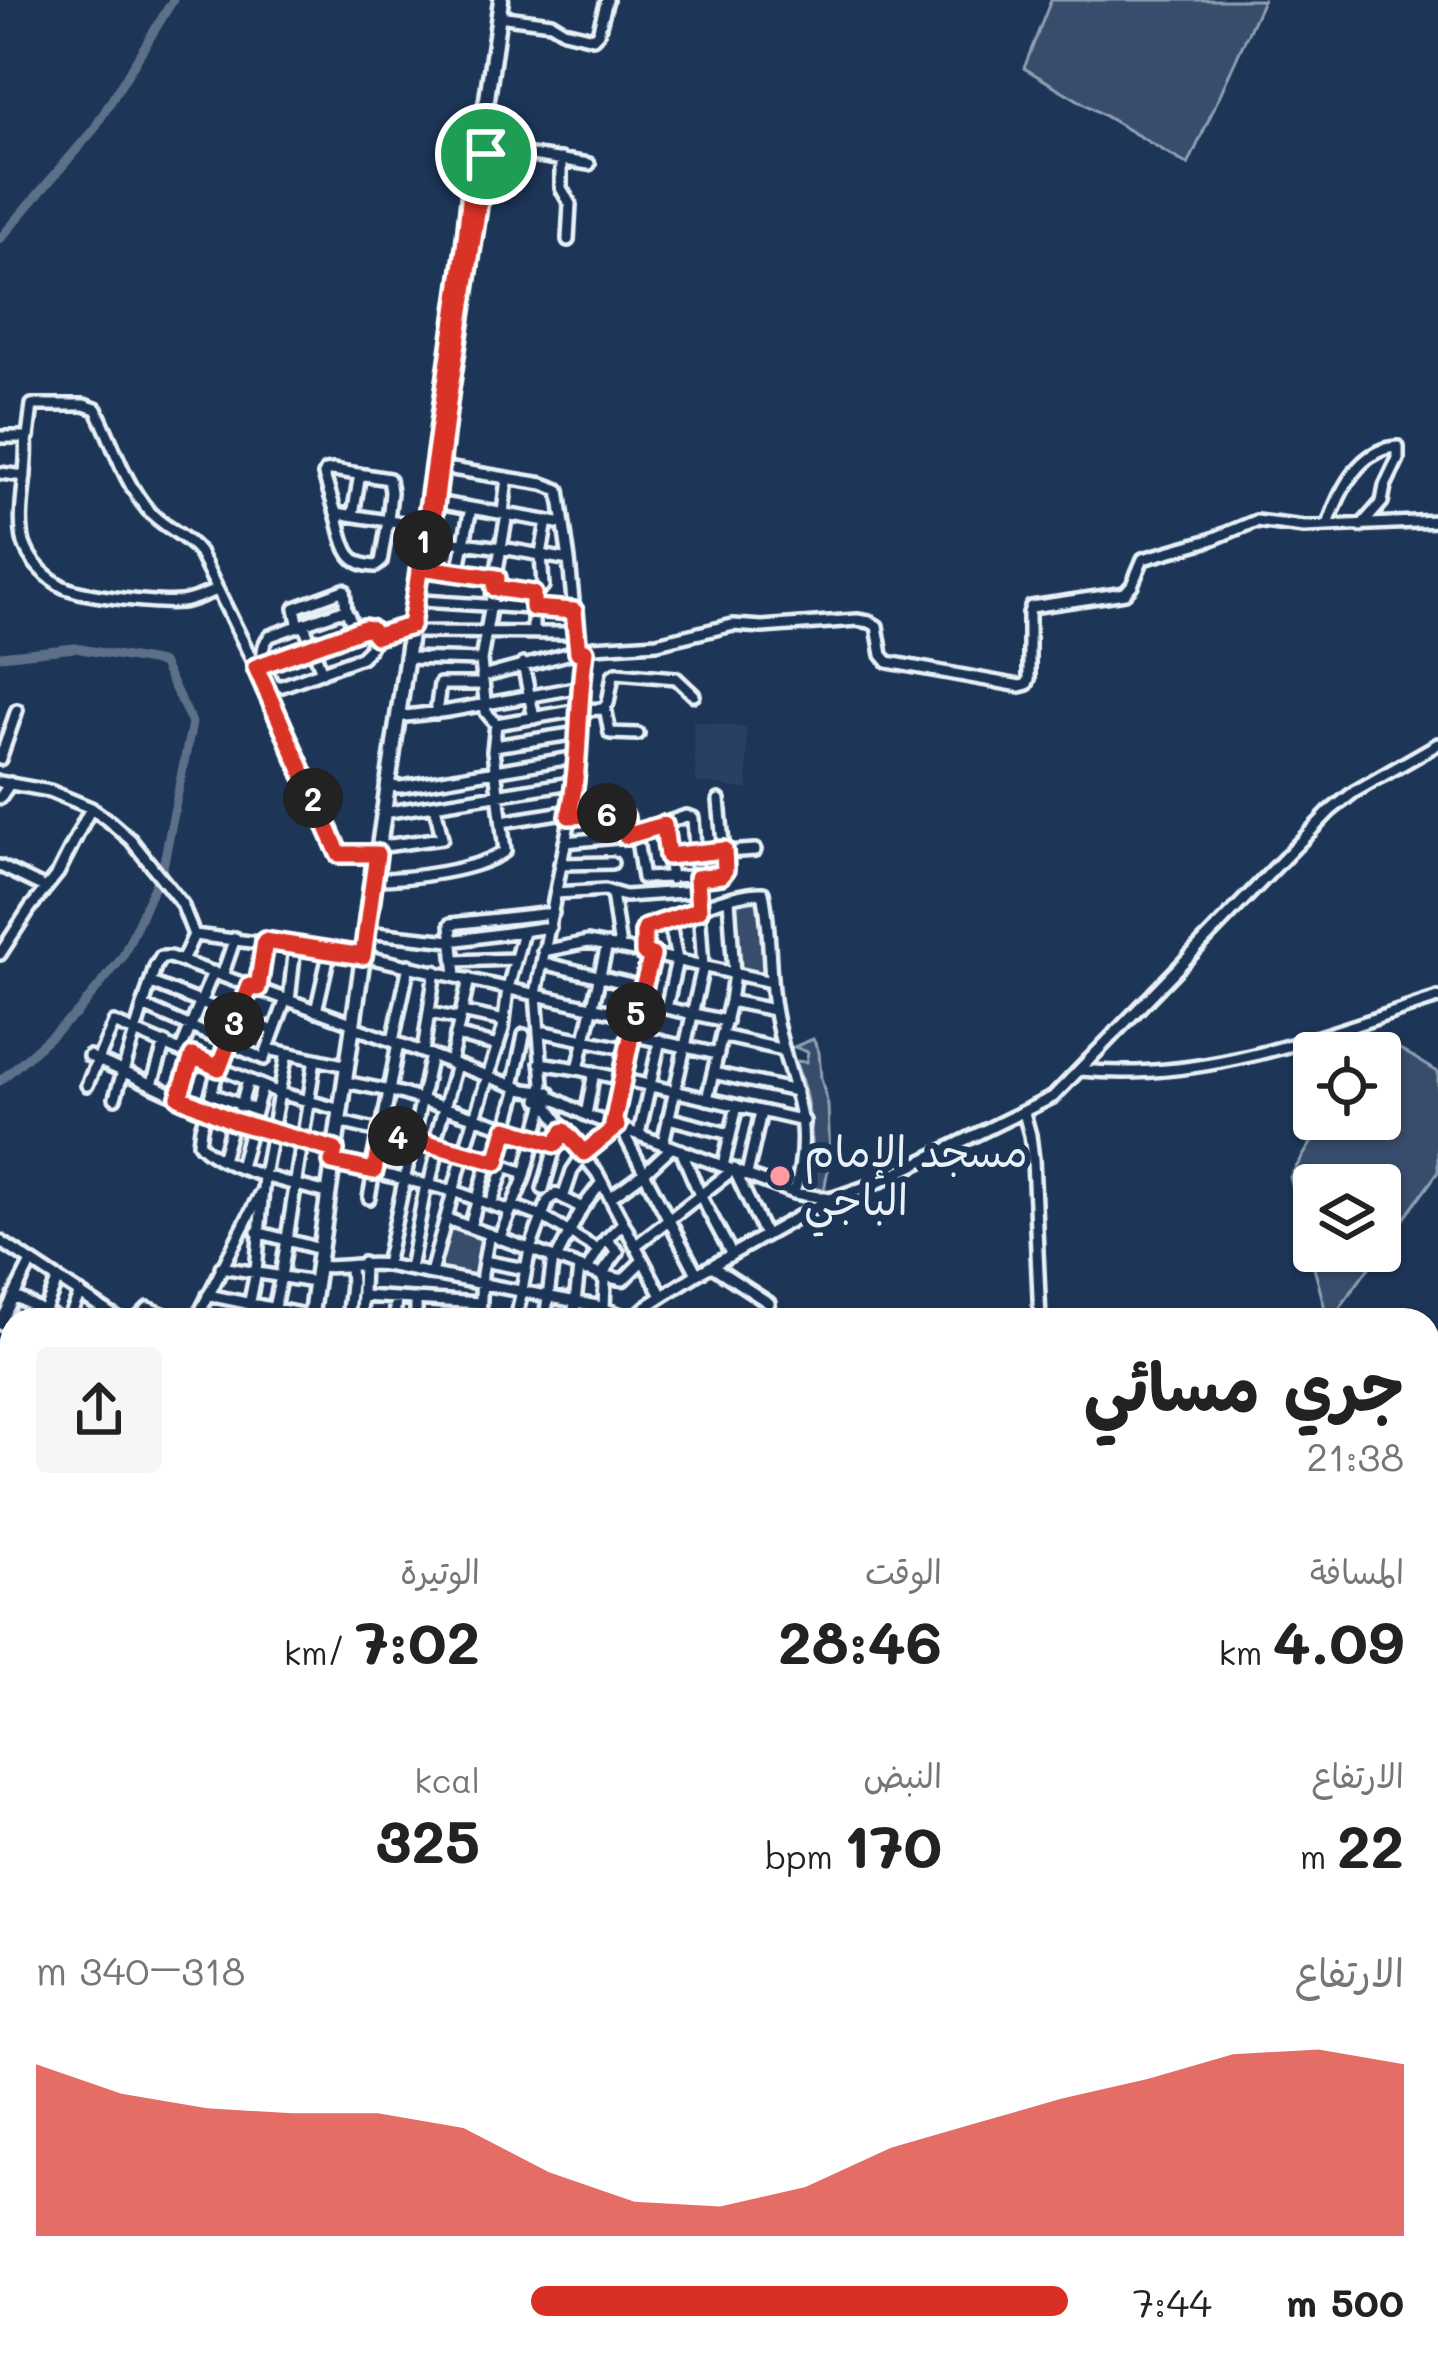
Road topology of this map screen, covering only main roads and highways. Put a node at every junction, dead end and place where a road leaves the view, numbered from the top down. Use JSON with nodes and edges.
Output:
{"nodes":[{"id":1,"x":501,"y":0,"type":"edge"},
{"id":2,"x":482,"y":148,"type":"junction"},
{"id":3,"x":427,"y":534,"type":"junction"},
{"id":4,"x":414,"y":628,"type":"junction"},
{"id":5,"x":357,"y":1026,"type":"junction"},
{"id":6,"x":342,"y":1116,"type":"junction"},
{"id":7,"x":335,"y":1158,"type":"junction"},
{"id":8,"x":320,"y":1267,"type":"junction"},
{"id":9,"x":313,"y":1308,"type":"edge"},
{"id":10,"x":314,"y":1308,"type":"edge"}],
"edges":[{"from":1,"to":2,"type":"main road"},
{"from":2,"to":3,"type":"main road"},
{"from":2,"to":3,"type":"main road"},
{"from":3,"to":4,"type":"main road"},
{"from":3,"to":4,"type":"main road"},
{"from":4,"to":5,"type":"main road"},
{"from":5,"to":6,"type":"main road"},
{"from":5,"to":6,"type":"main road"},
{"from":6,"to":7,"type":"main road"},
{"from":7,"to":8,"type":"main road"},
{"from":7,"to":8,"type":"main road"},
{"from":8,"to":9,"type":"main road"},
{"from":8,"to":10,"type":"main road"}]}
